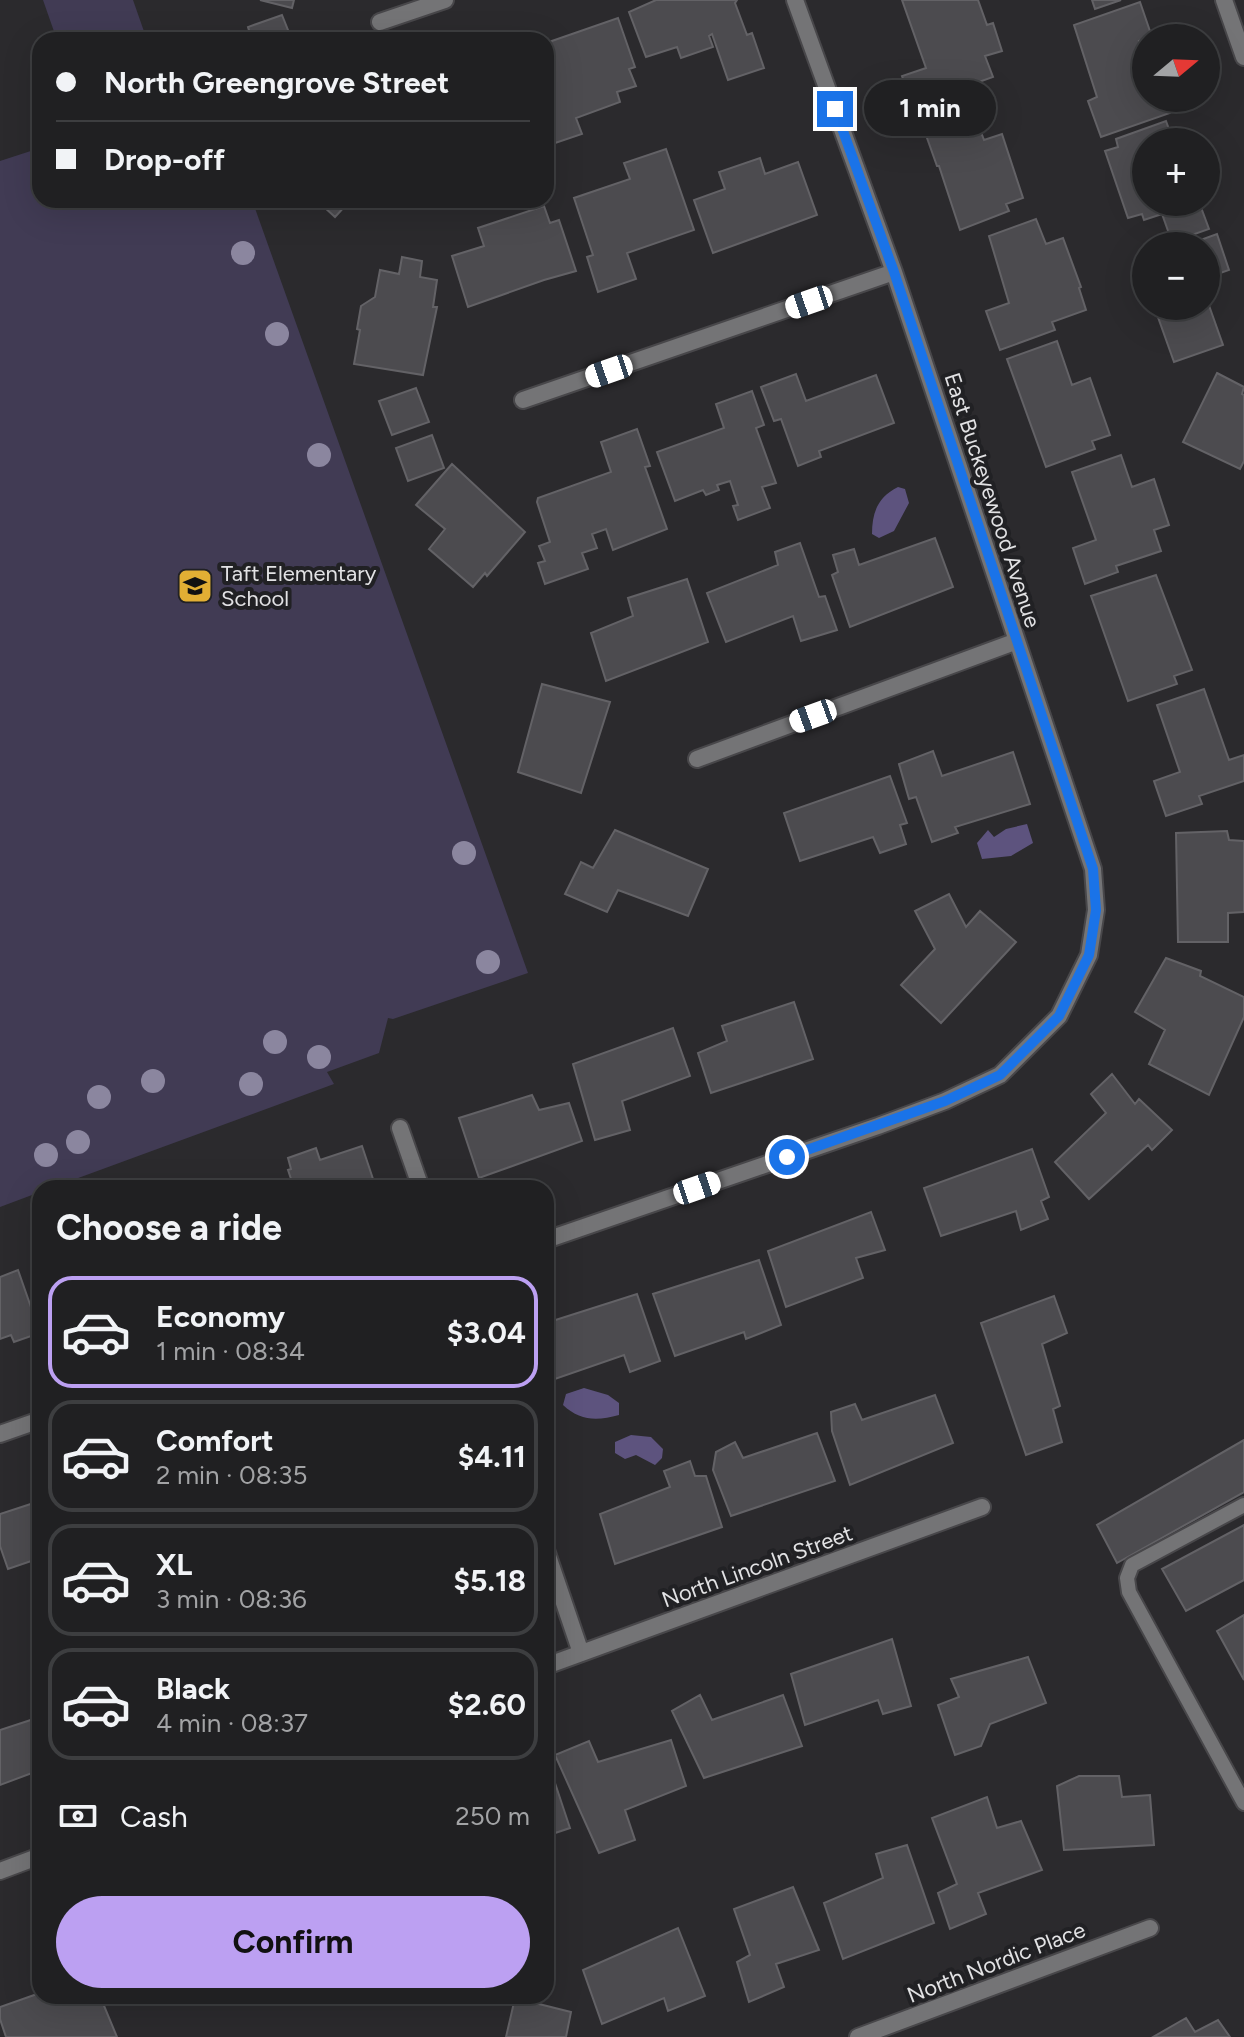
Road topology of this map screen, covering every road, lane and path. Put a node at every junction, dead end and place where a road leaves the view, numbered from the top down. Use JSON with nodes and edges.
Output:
{"nodes":[{"id":1,"x":445,"y":0,"type":"edge"},
{"id":2,"x":795,"y":0,"type":"edge"},
{"id":3,"x":1224,"y":0,"type":"edge"},
{"id":4,"x":380,"y":22,"type":"dead end"},
{"id":5,"x":1244,"y":57,"type":"edge"},
{"id":6,"x":894,"y":272,"type":"junction"},
{"id":7,"x":523,"y":400,"type":"dead end"},
{"id":8,"x":1017,"y":641,"type":"junction"},
{"id":9,"x":697,"y":759,"type":"dead end"},
{"id":10,"x":400,"y":1128,"type":"dead end"},
{"id":11,"x":418,"y":1180,"type":"edge"},
{"id":12,"x":554,"y":1237,"type":"edge"},
{"id":13,"x":32,"y":1423,"type":"edge"},
{"id":14,"x":0,"y":1434,"type":"edge"},
{"id":15,"x":1244,"y":1505,"type":"edge"},
{"id":16,"x":982,"y":1507,"type":"dead end"},
{"id":17,"x":554,"y":1574,"type":"edge"},
{"id":18,"x":581,"y":1653,"type":"junction"},
{"id":19,"x":554,"y":1663,"type":"edge"},
{"id":20,"x":1244,"y":1803,"type":"edge"},
{"id":21,"x":32,"y":1859,"type":"edge"},
{"id":22,"x":0,"y":1871,"type":"edge"},
{"id":23,"x":1150,"y":1928,"type":"dead end"},
{"id":24,"x":858,"y":2037,"type":"edge"}],
"edges":[{"from":1,"to":4,"type":"street"},
{"from":2,"to":6,"type":"street","name":"East Buckeyewood Avenue"},
{"from":3,"to":5,"type":"street"},
{"from":6,"to":7,"type":"street"},
{"from":6,"to":8,"type":"street","name":"East Buckeyewood Avenue"},
{"from":8,"to":9,"type":"street"},
{"from":8,"to":12,"type":"street","name":"East Buckeyewood Avenue"},
{"from":10,"to":11,"type":"street"},
{"from":13,"to":14,"type":"street"},
{"from":15,"to":20,"type":"lane"},
{"from":16,"to":18,"type":"street","name":"North Lincoln Street"},
{"from":17,"to":18,"type":"street"},
{"from":18,"to":19,"type":"street","name":"North Lincoln Street"},
{"from":21,"to":22,"type":"street"},
{"from":23,"to":24,"type":"street","name":"North Nordic Place"}]}
